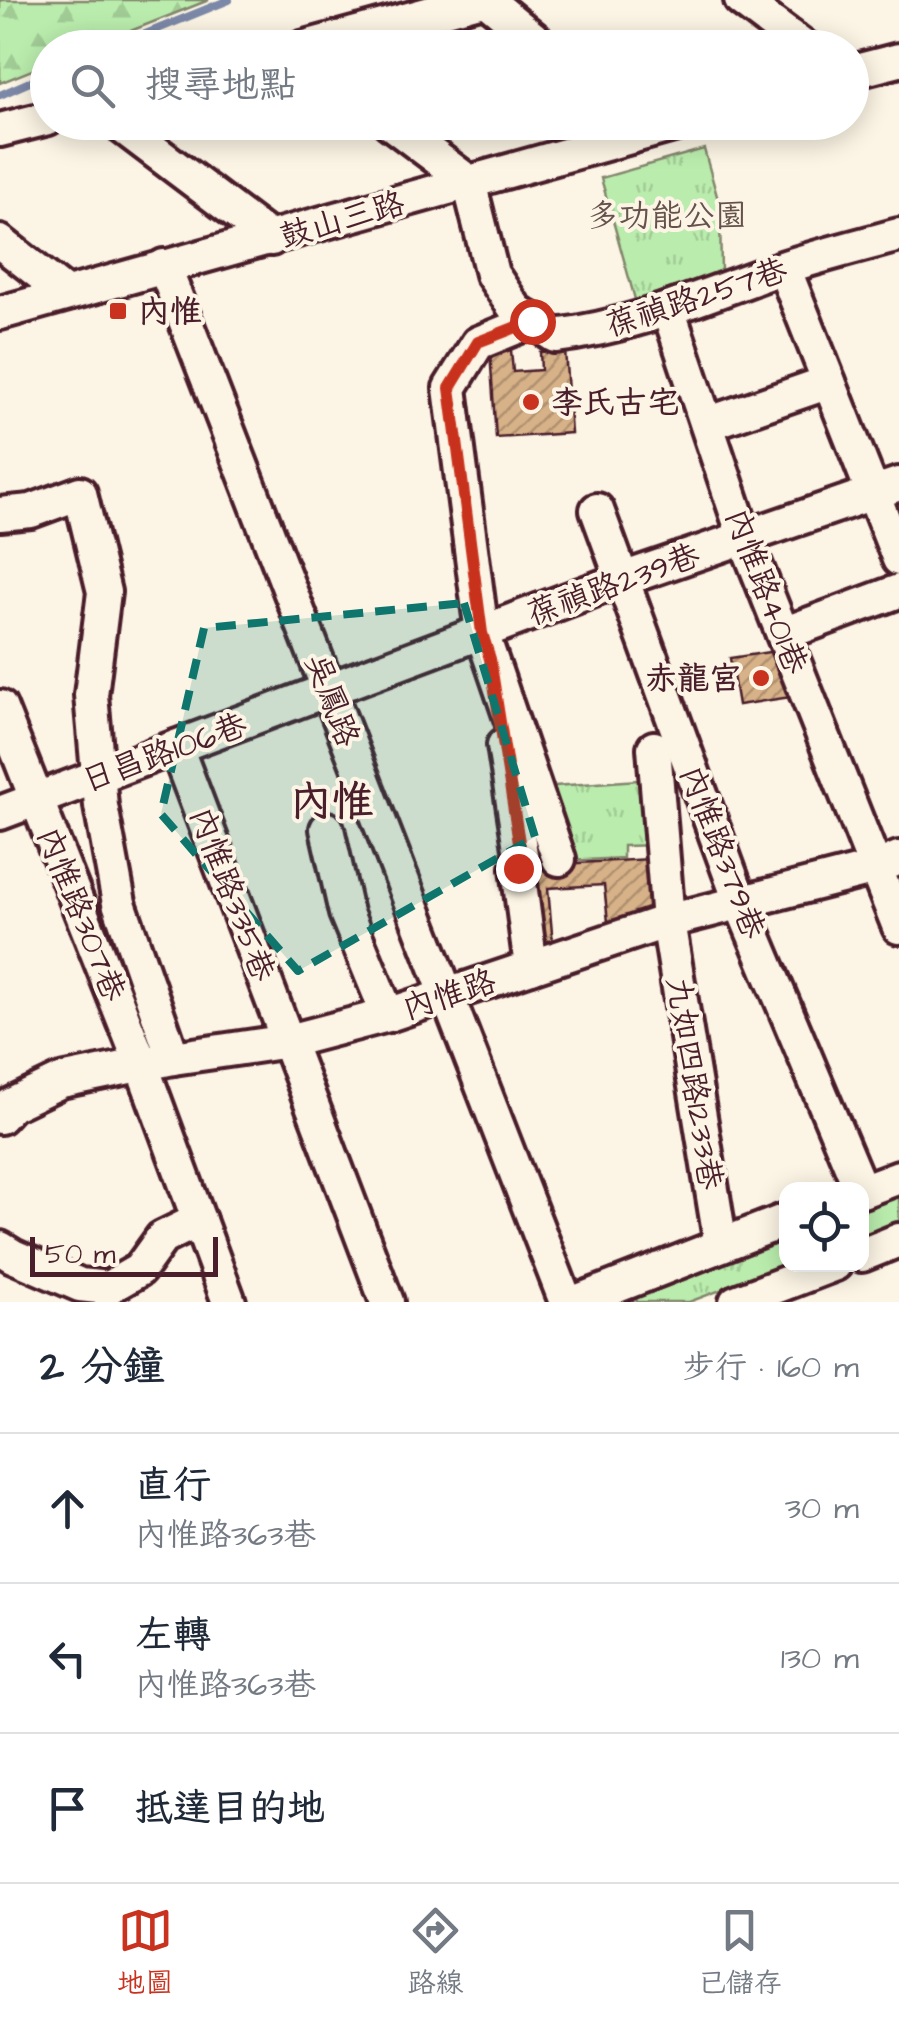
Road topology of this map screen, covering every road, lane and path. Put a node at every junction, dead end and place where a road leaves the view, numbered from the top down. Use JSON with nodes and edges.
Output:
{"nodes":[{"id":1,"x":479,"y":0,"type":"edge"},
{"id":2,"x":487,"y":0,"type":"edge"},
{"id":3,"x":741,"y":0,"type":"edge"},
{"id":4,"x":368,"y":30,"type":"edge"},
{"id":5,"x":523,"y":30,"type":"edge"},
{"id":6,"x":780,"y":30,"type":"edge"},
{"id":7,"x":898,"y":64,"type":"edge"},
{"id":8,"x":869,"y":69,"type":"edge"},
{"id":9,"x":30,"y":122,"type":"edge"},
{"id":10,"x":0,"y":130,"type":"edge"},
{"id":11,"x":140,"y":140,"type":"edge"},
{"id":12,"x":413,"y":140,"type":"edge"},
{"id":13,"x":605,"y":140,"type":"edge"},
{"id":14,"x":470,"y":182,"type":"junction"},
{"id":15,"x":899,"y":235,"type":"edge"},
{"id":16,"x":271,"y":239,"type":"junction"},
{"id":17,"x":0,"y":242,"type":"edge"},
{"id":18,"x":164,"y":266,"type":"junction"},
{"id":19,"x":784,"y":268,"type":"junction"},
{"id":20,"x":66,"y":294,"type":"junction"},
{"id":21,"x":668,"y":309,"type":"junction"},
{"id":22,"x":0,"y":313,"type":"edge"},
{"id":23,"x":532,"y":321,"type":"junction"},
{"id":24,"x":828,"y":382,"type":"junction"},
{"id":25,"x":707,"y":424,"type":"junction"},
{"id":26,"x":886,"y":488,"type":"edge"},
{"id":27,"x":596,"y":510,"type":"dead end"},
{"id":28,"x":0,"y":514,"type":"edge"},
{"id":29,"x":744,"y":536,"type":"junction"},
{"id":30,"x":899,"y":558,"type":"edge"},
{"id":31,"x":622,"y":579,"type":"junction"},
{"id":32,"x":899,"y":591,"type":"edge"},
{"id":33,"x":783,"y":634,"type":"junction"},
{"id":34,"x":486,"y":646,"type":"junction"},
{"id":35,"x":329,"y":691,"type":"junction"},
{"id":36,"x":0,"y":707,"type":"edge"},
{"id":37,"x":176,"y":747,"type":"junction"},
{"id":38,"x":654,"y":748,"type":"dead end"},
{"id":39,"x":98,"y":776,"type":"junction"},
{"id":40,"x":520,"y":779,"type":"junction"},
{"id":41,"x":35,"y":799,"type":"junction"},
{"id":42,"x":0,"y":813,"type":"edge"},
{"id":43,"x":327,"y":829,"type":"dead end"},
{"id":44,"x":559,"y":859,"type":"dead end"},
{"id":45,"x":887,"y":864,"type":"edge"},
{"id":46,"x":741,"y":904,"type":"junction"},
{"id":47,"x":668,"y":922,"type":"junction"},
{"id":48,"x":899,"y":927,"type":"edge"},
{"id":49,"x":531,"y":967,"type":"junction"},
{"id":50,"x":446,"y":995,"type":"junction"},
{"id":51,"x":388,"y":1015,"type":"junction"},
{"id":52,"x":289,"y":1041,"type":"junction"},
{"id":53,"x":158,"y":1062,"type":"junction"},
{"id":54,"x":0,"y":1117,"type":"edge"},
{"id":55,"x":899,"y":1177,"type":"edge"},
{"id":56,"x":858,"y":1182,"type":"edge"},
{"id":57,"x":869,"y":1187,"type":"edge"},
{"id":58,"x":199,"y":1220,"type":"junction"},
{"id":59,"x":779,"y":1223,"type":"edge"},
{"id":60,"x":899,"y":1240,"type":"edge"},
{"id":61,"x":721,"y":1245,"type":"junction"},
{"id":62,"x":0,"y":1248,"type":"edge"},
{"id":63,"x":869,"y":1251,"type":"edge"},
{"id":64,"x":815,"y":1272,"type":"edge"},
{"id":65,"x":229,"y":1302,"type":"edge"},
{"id":66,"x":387,"y":1302,"type":"edge"},
{"id":67,"x":566,"y":1302,"type":"edge"},
{"id":68,"x":576,"y":1302,"type":"edge"},
{"id":69,"x":736,"y":1302,"type":"edge"}],
"edges":[{"from":1,"to":4,"type":"street"},
{"from":2,"to":5,"type":"street"},
{"from":3,"to":6,"type":"street"},
{"from":7,"to":8,"type":"street"},
{"from":9,"to":10,"type":"street"},
{"from":11,"to":16,"type":"street"},
{"from":12,"to":14,"type":"street"},
{"from":13,"to":14,"type":"street","name":"鼓山三路"},
{"from":14,"to":16,"type":"street","name":"鼓山三路"},
{"from":14,"to":23,"type":"street"},
{"from":15,"to":19,"type":"street","name":"葆禎路257巷"},
{"from":16,"to":18,"type":"street","name":"鼓山三路"},
{"from":17,"to":20,"type":"street"},
{"from":18,"to":20,"type":"street","name":"鼓山三路"},
{"from":18,"to":35,"type":"street","name":"吳鳳路"},
{"from":19,"to":21,"type":"street","name":"葆禎路257巷"},
{"from":19,"to":24,"type":"street"},
{"from":20,"to":22,"type":"street","name":"鼓山三路"},
{"from":21,"to":23,"type":"street","name":"葆禎路257巷"},
{"from":21,"to":25,"type":"street","name":"內惟路401巷"},
{"from":23,"to":34,"type":"street"},
{"from":24,"to":25,"type":"street"},
{"from":24,"to":26,"type":"street"},
{"from":25,"to":29,"type":"street","name":"內惟路401巷"},
{"from":26,"to":29,"type":"street","name":"葆禎路239巷"},
{"from":26,"to":30,"type":"street"},
{"from":27,"to":31,"type":"street","name":"內惟路379巷"},
{"from":28,"to":39,"type":"street"},
{"from":29,"to":31,"type":"street","name":"葆禎路239巷"},
{"from":29,"to":33,"type":"street","name":"內惟路401巷"},
{"from":31,"to":34,"type":"street","name":"葆禎路239巷"},
{"from":31,"to":46,"type":"street","name":"內惟路379巷"},
{"from":32,"to":33,"type":"street"},
{"from":33,"to":45,"type":"street","name":"內惟路401巷"},
{"from":34,"to":35,"type":"street","name":"葆禎路239巷"},
{"from":34,"to":40,"type":"street"},
{"from":35,"to":37,"type":"street","name":"日昌路106巷"},
{"from":35,"to":50,"type":"street","name":"吳鳳路"},
{"from":36,"to":41,"type":"street","name":"內惟路307巷"},
{"from":37,"to":39,"type":"street","name":"日昌路106巷"},
{"from":37,"to":52,"type":"street","name":"內惟路335巷"},
{"from":38,"to":47,"type":"street","name":"內惟路379巷"},
{"from":39,"to":41,"type":"street","name":"日昌路106巷"},
{"from":39,"to":53,"type":"street"},
{"from":40,"to":44,"type":"street"},
{"from":40,"to":49,"type":"street"},
{"from":41,"to":42,"type":"street","name":"日昌路106巷"},
{"from":41,"to":53,"type":"street","name":"內惟路307巷"},
{"from":43,"to":51,"type":"street"},
{"from":45,"to":46,"type":"street","name":"內惟路"},
{"from":45,"to":48,"type":"street","name":"內惟路401巷"},
{"from":46,"to":47,"type":"street","name":"內惟路"},
{"from":46,"to":56,"type":"street","name":"內惟路379巷"},
{"from":47,"to":49,"type":"street","name":"內惟路"},
{"from":47,"to":61,"type":"street","name":"九如四路1233巷"},
{"from":49,"to":50,"type":"street","name":"內惟路"},
{"from":50,"to":51,"type":"street","name":"內惟路"},
{"from":50,"to":67,"type":"street","name":"吳鳳路"},
{"from":51,"to":52,"type":"street","name":"內惟路"},
{"from":52,"to":53,"type":"street","name":"內惟路"},
{"from":52,"to":66,"type":"street","name":"內惟路335巷"},
{"from":53,"to":54,"type":"street","name":"內惟路"},
{"from":53,"to":58,"type":"street"},
{"from":55,"to":57,"type":"street"},
{"from":58,"to":62,"type":"street"},
{"from":58,"to":65,"type":"street"},
{"from":59,"to":61,"type":"street"},
{"from":60,"to":63,"type":"street"},
{"from":61,"to":68,"type":"street"},
{"from":64,"to":69,"type":"street"}]}
